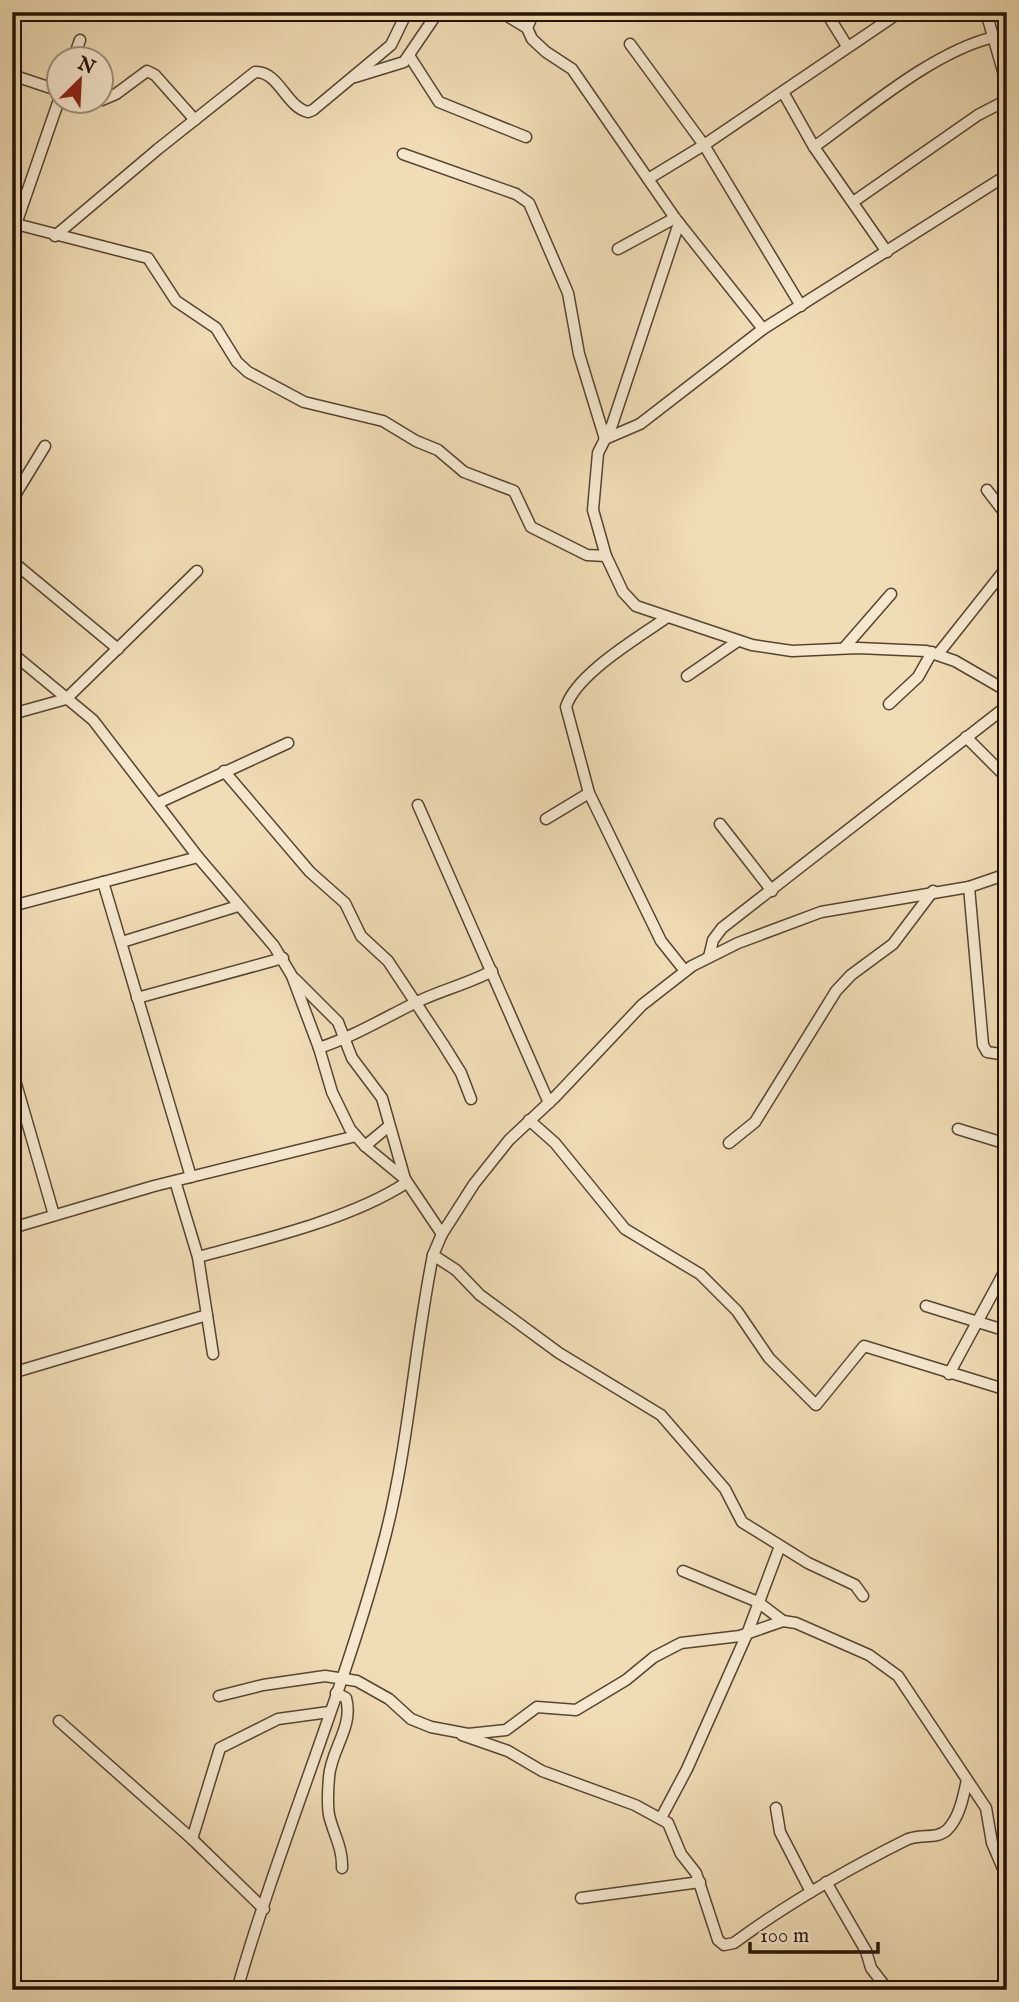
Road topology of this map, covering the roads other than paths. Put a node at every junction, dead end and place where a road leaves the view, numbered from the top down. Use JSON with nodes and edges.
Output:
{"nodes":[{"id":1,"x":407,"y":12,"type":"edge"},
{"id":2,"x":438,"y":12,"type":"edge"},
{"id":3,"x":501,"y":12,"type":"edge"},
{"id":4,"x":534,"y":12,"type":"edge"},
{"id":5,"x":826,"y":12,"type":"edge"},
{"id":6,"x":901,"y":12,"type":"edge"},
{"id":7,"x":986,"y":12,"type":"edge"},
{"id":8,"x":527,"y":28,"type":"junction"},
{"id":9,"x":994,"y":37,"type":"junction"},
{"id":10,"x":80,"y":40,"type":"dead end"},
{"id":11,"x":631,"y":44,"type":"dead end"},
{"id":12,"x":78,"y":46,"type":"edge"},
{"id":13,"x":847,"y":46,"type":"junction"},
{"id":14,"x":410,"y":57,"type":"junction"},
{"id":15,"x":12,"y":75,"type":"edge"},
{"id":16,"x":351,"y":78,"type":"junction"},
{"id":17,"x":1007,"y":85,"type":"edge"},
{"id":18,"x":46,"y":86,"type":"edge"},
{"id":19,"x":783,"y":92,"type":"junction"},
{"id":20,"x":116,"y":94,"type":"edge"},
{"id":21,"x":1007,"y":100,"type":"edge"},
{"id":22,"x":53,"y":116,"type":"edge"},
{"id":23,"x":195,"y":120,"type":"junction"},
{"id":24,"x":526,"y":136,"type":"dead end"},
{"id":25,"x":704,"y":145,"type":"junction"},
{"id":26,"x":814,"y":147,"type":"junction"},
{"id":27,"x":403,"y":154,"type":"dead end"},
{"id":28,"x":1007,"y":175,"type":"edge"},
{"id":29,"x":648,"y":178,"type":"junction"},
{"id":30,"x":853,"y":202,"type":"junction"},
{"id":31,"x":677,"y":220,"type":"junction"},
{"id":32,"x":14,"y":224,"type":"edge"},
{"id":33,"x":55,"y":236,"type":"junction"},
{"id":34,"x":618,"y":249,"type":"dead end"},
{"id":35,"x":887,"y":252,"type":"junction"},
{"id":36,"x":801,"y":306,"type":"junction"},
{"id":37,"x":763,"y":329,"type":"junction"},
{"id":38,"x":605,"y":439,"type":"junction"},
{"id":39,"x":46,"y":446,"type":"dead end"},
{"id":40,"x":987,"y":490,"type":"dead end"},
{"id":41,"x":12,"y":500,"type":"edge"},
{"id":42,"x":1007,"y":516,"type":"edge"},
{"id":43,"x":606,"y":556,"type":"junction"},
{"id":44,"x":12,"y":561,"type":"edge"},
{"id":45,"x":1007,"y":567,"type":"edge"},
{"id":46,"x":197,"y":571,"type":"dead end"},
{"id":47,"x":891,"y":594,"type":"dead end"},
{"id":48,"x":666,"y":618,"type":"junction"},
{"id":49,"x":738,"y":641,"type":"junction"},
{"id":50,"x":844,"y":648,"type":"junction"},
{"id":51,"x":118,"y":649,"type":"junction"},
{"id":52,"x":12,"y":653,"type":"edge"},
{"id":53,"x":935,"y":653,"type":"junction"},
{"id":54,"x":687,"y":676,"type":"dead end"},
{"id":55,"x":1007,"y":691,"type":"edge"},
{"id":56,"x":66,"y":699,"type":"junction"},
{"id":57,"x":889,"y":704,"type":"dead end"},
{"id":58,"x":1007,"y":706,"type":"edge"},
{"id":59,"x":12,"y":714,"type":"edge"},
{"id":60,"x":966,"y":737,"type":"junction"},
{"id":61,"x":288,"y":743,"type":"dead end"},
{"id":62,"x":224,"y":771,"type":"junction"},
{"id":63,"x":1007,"y":778,"type":"edge"},
{"id":64,"x":589,"y":793,"type":"junction"},
{"id":65,"x":158,"y":803,"type":"junction"},
{"id":66,"x":418,"y":805,"type":"dead end"},
{"id":67,"x":546,"y":819,"type":"dead end"},
{"id":68,"x":720,"y":824,"type":"dead end"},
{"id":69,"x":198,"y":857,"type":"junction"},
{"id":70,"x":1007,"y":874,"type":"edge"},
{"id":71,"x":103,"y":882,"type":"junction"},
{"id":72,"x":969,"y":887,"type":"junction"},
{"id":73,"x":772,"y":891,"type":"junction"},
{"id":74,"x":933,"y":891,"type":"junction"},
{"id":75,"x":12,"y":906,"type":"edge"},
{"id":76,"x":238,"y":906,"type":"junction"},
{"id":77,"x":121,"y":942,"type":"junction"},
{"id":78,"x":709,"y":957,"type":"junction"},
{"id":79,"x":283,"y":958,"type":"junction"},
{"id":80,"x":492,"y":971,"type":"junction"},
{"id":81,"x":685,"y":971,"type":"junction"},
{"id":82,"x":292,"y":976,"type":"junction"},
{"id":83,"x":136,"y":998,"type":"junction"},
{"id":84,"x":416,"y":1003,"type":"junction"},
{"id":85,"x":343,"y":1040,"type":"junction"},
{"id":86,"x":319,"y":1048,"type":"junction"},
{"id":87,"x":1007,"y":1055,"type":"edge"},
{"id":88,"x":12,"y":1070,"type":"edge"},
{"id":89,"x":471,"y":1099,"type":"dead end"},
{"id":90,"x":549,"y":1103,"type":"junction"},
{"id":91,"x":529,"y":1120,"type":"junction"},
{"id":92,"x":389,"y":1126,"type":"junction"},
{"id":93,"x":958,"y":1129,"type":"dead end"},
{"id":94,"x":356,"y":1136,"type":"junction"},
{"id":95,"x":729,"y":1143,"type":"dead end"},
{"id":96,"x":1007,"y":1144,"type":"edge"},
{"id":97,"x":365,"y":1146,"type":"junction"},
{"id":98,"x":191,"y":1177,"type":"junction"},
{"id":99,"x":175,"y":1181,"type":"junction"},
{"id":100,"x":406,"y":1181,"type":"junction"},
{"id":101,"x":54,"y":1215,"type":"junction"},
{"id":102,"x":12,"y":1228,"type":"edge"},
{"id":103,"x":442,"y":1234,"type":"junction"},
{"id":104,"x":433,"y":1255,"type":"junction"},
{"id":105,"x":198,"y":1256,"type":"junction"},
{"id":106,"x":1006,"y":1269,"type":"edge"},
{"id":107,"x":926,"y":1306,"type":"dead end"},
{"id":108,"x":207,"y":1315,"type":"junction"},
{"id":109,"x":977,"y":1321,"type":"junction"},
{"id":110,"x":1007,"y":1331,"type":"edge"},
{"id":111,"x":214,"y":1354,"type":"dead end"},
{"id":112,"x":12,"y":1373,"type":"edge"},
{"id":113,"x":949,"y":1374,"type":"junction"},
{"id":114,"x":1007,"y":1390,"type":"edge"},
{"id":115,"x":780,"y":1546,"type":"junction"},
{"id":116,"x":683,"y":1570,"type":"dead end"},
{"id":117,"x":863,"y":1596,"type":"dead end"},
{"id":118,"x":758,"y":1602,"type":"junction"},
{"id":119,"x":783,"y":1621,"type":"junction"},
{"id":120,"x":747,"y":1634,"type":"junction"},
{"id":121,"x":340,"y":1680,"type":"junction"},
{"id":122,"x":336,"y":1693,"type":"junction"},
{"id":123,"x":219,"y":1696,"type":"dead end"},
{"id":124,"x":329,"y":1712,"type":"junction"},
{"id":125,"x":59,"y":1721,"type":"dead end"},
{"id":126,"x":458,"y":1733,"type":"junction"},
{"id":127,"x":967,"y":1780,"type":"junction"},
{"id":128,"x":776,"y":1808,"type":"dead end"},
{"id":129,"x":661,"y":1818,"type":"junction"},
{"id":130,"x":192,"y":1839,"type":"junction"},
{"id":131,"x":342,"y":1868,"type":"dead end"},
{"id":132,"x":1007,"y":1878,"type":"edge"},
{"id":133,"x":700,"y":1882,"type":"junction"},
{"id":134,"x":825,"y":1882,"type":"junction"},
{"id":135,"x":811,"y":1892,"type":"junction"},
{"id":136,"x":581,"y":1898,"type":"dead end"},
{"id":137,"x":264,"y":1909,"type":"junction"},
{"id":138,"x":237,"y":1990,"type":"edge"},
{"id":139,"x":888,"y":1990,"type":"edge"}],
"edges":[{"from":1,"to":16,"type":"street"},
{"from":2,"to":14,"type":"street"},
{"from":3,"to":8,"type":"street"},
{"from":4,"to":8,"type":"street"},
{"from":5,"to":13,"type":"street"},
{"from":6,"to":13,"type":"street"},
{"from":7,"to":9,"type":"street"},
{"from":8,"to":29,"type":"street"},
{"from":9,"to":17,"type":"street"},
{"from":9,"to":26,"type":"street"},
{"from":10,"to":12,"type":"street"},
{"from":11,"to":25,"type":"street"},
{"from":13,"to":19,"type":"street"},
{"from":14,"to":16,"type":"street"},
{"from":14,"to":24,"type":"street"},
{"from":15,"to":18,"type":"street"},
{"from":16,"to":23,"type":"street"},
{"from":19,"to":25,"type":"street"},
{"from":19,"to":26,"type":"street"},
{"from":20,"to":23,"type":"street"},
{"from":21,"to":30,"type":"street"},
{"from":22,"to":32,"type":"street"},
{"from":23,"to":33,"type":"street"},
{"from":25,"to":29,"type":"street"},
{"from":25,"to":36,"type":"street"},
{"from":26,"to":30,"type":"street"},
{"from":27,"to":38,"type":"street"},
{"from":28,"to":35,"type":"street"},
{"from":29,"to":31,"type":"street"},
{"from":30,"to":35,"type":"street"},
{"from":31,"to":34,"type":"street"},
{"from":31,"to":37,"type":"street"},
{"from":31,"to":38,"type":"street"},
{"from":32,"to":33,"type":"street"},
{"from":33,"to":43,"type":"street"},
{"from":35,"to":36,"type":"street"},
{"from":36,"to":37,"type":"street"},
{"from":37,"to":38,"type":"street"},
{"from":38,"to":43,"type":"street"},
{"from":39,"to":41,"type":"street"},
{"from":40,"to":42,"type":"street"},
{"from":43,"to":48,"type":"street"},
{"from":44,"to":51,"type":"street"},
{"from":45,"to":53,"type":"street"},
{"from":46,"to":51,"type":"street"},
{"from":47,"to":50,"type":"street"},
{"from":48,"to":49,"type":"street"},
{"from":48,"to":64,"type":"street"},
{"from":49,"to":50,"type":"street"},
{"from":49,"to":54,"type":"street"},
{"from":50,"to":53,"type":"street"},
{"from":51,"to":56,"type":"street"},
{"from":52,"to":56,"type":"street"},
{"from":53,"to":55,"type":"street"},
{"from":53,"to":57,"type":"street"},
{"from":56,"to":59,"type":"street"},
{"from":56,"to":65,"type":"street"},
{"from":58,"to":60,"type":"street"},
{"from":60,"to":63,"type":"street"},
{"from":60,"to":73,"type":"street"},
{"from":61,"to":62,"type":"street"},
{"from":62,"to":65,"type":"street"},
{"from":62,"to":84,"type":"street"},
{"from":64,"to":67,"type":"street"},
{"from":64,"to":81,"type":"street"},
{"from":65,"to":69,"type":"street"},
{"from":66,"to":80,"type":"street"},
{"from":68,"to":73,"type":"street"},
{"from":69,"to":71,"type":"street"},
{"from":69,"to":76,"type":"street"},
{"from":70,"to":72,"type":"street"},
{"from":71,"to":75,"type":"street"},
{"from":71,"to":77,"type":"street"},
{"from":72,"to":74,"type":"street"},
{"from":72,"to":87,"type":"street"},
{"from":73,"to":78,"type":"street"},
{"from":74,"to":78,"type":"street"},
{"from":74,"to":95,"type":"street"},
{"from":76,"to":77,"type":"street"},
{"from":76,"to":79,"type":"street"},
{"from":77,"to":83,"type":"street"},
{"from":78,"to":81,"type":"street"},
{"from":79,"to":82,"type":"street"},
{"from":79,"to":83,"type":"street"},
{"from":80,"to":84,"type":"street"},
{"from":80,"to":90,"type":"street"},
{"from":81,"to":90,"type":"street"},
{"from":82,"to":85,"type":"street"},
{"from":82,"to":86,"type":"street"},
{"from":83,"to":98,"type":"street"},
{"from":84,"to":85,"type":"street"},
{"from":84,"to":89,"type":"street"},
{"from":85,"to":86,"type":"street"},
{"from":85,"to":92,"type":"street"},
{"from":86,"to":94,"type":"street"},
{"from":88,"to":101,"type":"street"},
{"from":90,"to":91,"type":"street"},
{"from":91,"to":103,"type":"street"},
{"from":91,"to":113,"type":"street"},
{"from":92,"to":97,"type":"street"},
{"from":92,"to":100,"type":"street"},
{"from":93,"to":96,"type":"street"},
{"from":94,"to":97,"type":"street"},
{"from":94,"to":98,"type":"street"},
{"from":97,"to":100,"type":"street"},
{"from":98,"to":99,"type":"street"},
{"from":99,"to":101,"type":"street"},
{"from":99,"to":105,"type":"street"},
{"from":100,"to":103,"type":"street"},
{"from":100,"to":105,"type":"street"},
{"from":101,"to":102,"type":"street"},
{"from":103,"to":104,"type":"street"},
{"from":104,"to":115,"type":"street"},
{"from":104,"to":121,"type":"street"},
{"from":105,"to":108,"type":"street"},
{"from":106,"to":109,"type":"street"},
{"from":107,"to":109,"type":"street"},
{"from":108,"to":111,"type":"street"},
{"from":108,"to":112,"type":"street"},
{"from":109,"to":110,"type":"street"},
{"from":109,"to":113,"type":"street"},
{"from":113,"to":114,"type":"street"},
{"from":115,"to":117,"type":"street"},
{"from":115,"to":118,"type":"street"},
{"from":116,"to":118,"type":"street"},
{"from":118,"to":119,"type":"street"},
{"from":118,"to":120,"type":"street"},
{"from":119,"to":120,"type":"street"},
{"from":119,"to":127,"type":"street"},
{"from":120,"to":126,"type":"street"},
{"from":120,"to":129,"type":"street"},
{"from":121,"to":122,"type":"street"},
{"from":121,"to":123,"type":"street"},
{"from":121,"to":126,"type":"street"},
{"from":122,"to":124,"type":"street"},
{"from":122,"to":131,"type":"street"},
{"from":124,"to":130,"type":"street"},
{"from":124,"to":137,"type":"street"},
{"from":125,"to":130,"type":"street"},
{"from":126,"to":129,"type":"street"},
{"from":127,"to":132,"type":"street"},
{"from":127,"to":134,"type":"street"},
{"from":128,"to":135,"type":"street"},
{"from":129,"to":133,"type":"street"},
{"from":130,"to":137,"type":"street"},
{"from":133,"to":135,"type":"street"},
{"from":133,"to":136,"type":"street"},
{"from":134,"to":135,"type":"street"},
{"from":134,"to":139,"type":"street"},
{"from":137,"to":138,"type":"street"}]}
